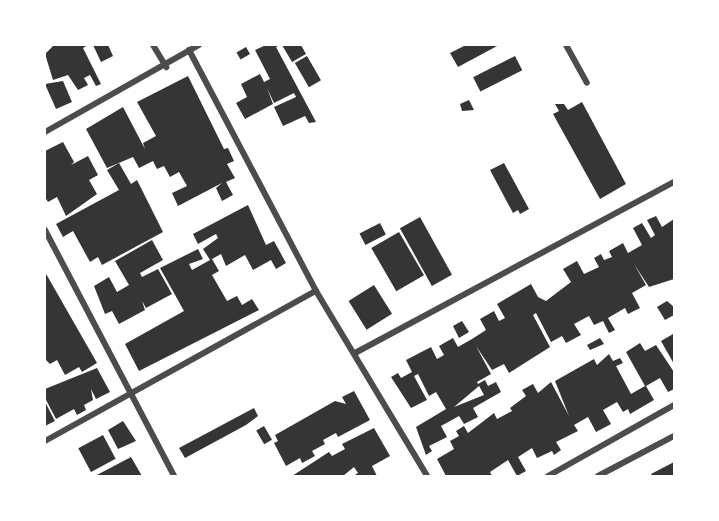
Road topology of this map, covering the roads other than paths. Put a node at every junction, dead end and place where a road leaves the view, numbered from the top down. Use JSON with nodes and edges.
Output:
{"nodes":[{"id":1,"x":153,"y":45,"type":"edge"},
{"id":2,"x":199,"y":45,"type":"edge"},
{"id":3,"x":566,"y":45,"type":"edge"},
{"id":4,"x":189,"y":50,"type":"junction"},
{"id":5,"x":165,"y":67,"type":"junction"},
{"id":6,"x":587,"y":83,"type":"dead end"},
{"id":7,"x":45,"y":132,"type":"edge"},
{"id":8,"x":674,"y":182,"type":"edge"},
{"id":9,"x":45,"y":230,"type":"edge"},
{"id":10,"x":316,"y":291,"type":"junction"},
{"id":11,"x":355,"y":353,"type":"junction"},
{"id":12,"x":132,"y":395,"type":"junction"},
{"id":13,"x":674,"y":405,"type":"edge"},
{"id":14,"x":674,"y":436,"type":"edge"},
{"id":15,"x":45,"y":441,"type":"edge"},
{"id":16,"x":174,"y":476,"type":"edge"},
{"id":17,"x":427,"y":476,"type":"edge"},
{"id":18,"x":548,"y":476,"type":"edge"},
{"id":19,"x":598,"y":476,"type":"edge"}],
"edges":[{"from":1,"to":5,"type":"street"},
{"from":2,"to":4,"type":"street"},
{"from":3,"to":6,"type":"street"},
{"from":4,"to":5,"type":"street"},
{"from":4,"to":10,"type":"street"},
{"from":5,"to":7,"type":"street"},
{"from":8,"to":11,"type":"street"},
{"from":9,"to":12,"type":"street"},
{"from":10,"to":11,"type":"street"},
{"from":10,"to":12,"type":"street"},
{"from":11,"to":17,"type":"street"},
{"from":12,"to":15,"type":"street"},
{"from":12,"to":16,"type":"street"},
{"from":13,"to":18,"type":"street"},
{"from":14,"to":19,"type":"street"}]}
